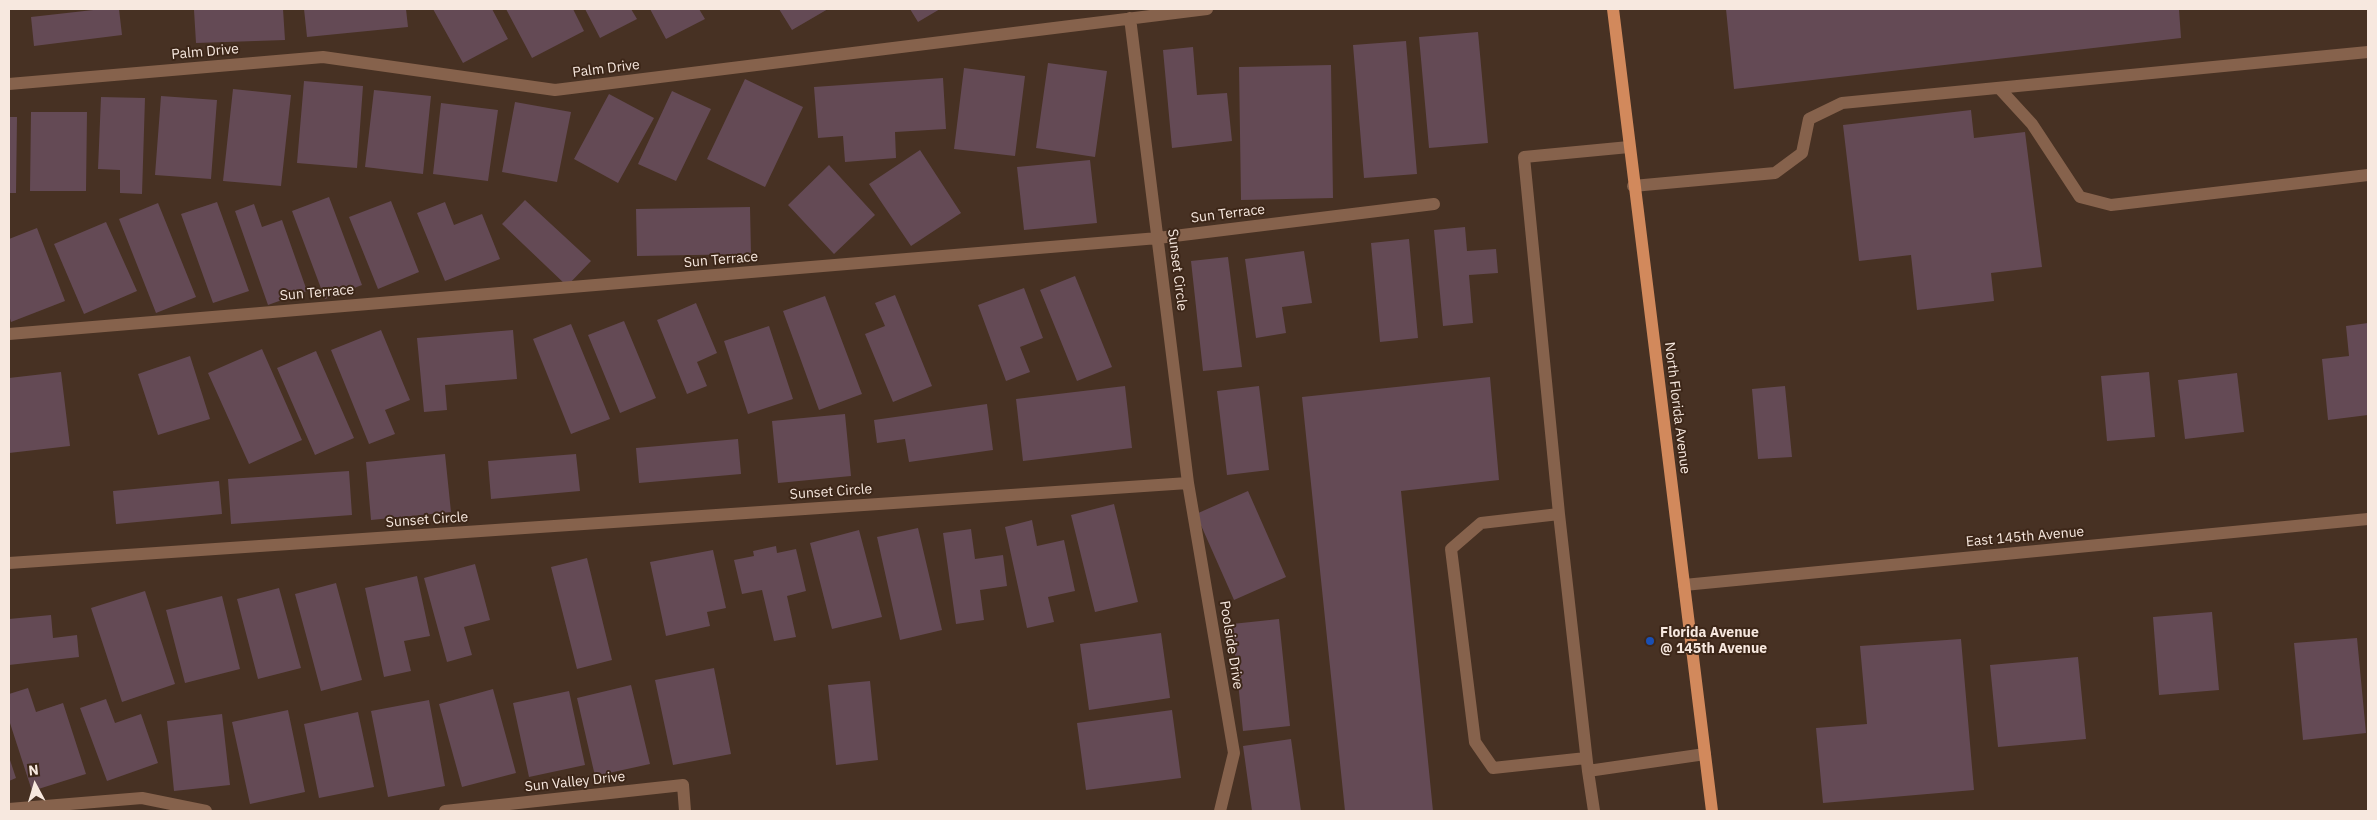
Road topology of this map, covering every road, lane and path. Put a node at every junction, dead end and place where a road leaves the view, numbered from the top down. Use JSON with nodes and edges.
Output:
{"nodes":[{"id":1,"x":1207,"y":9,"type":"edge"},
{"id":2,"x":1613,"y":9,"type":"edge"},
{"id":3,"x":1130,"y":18,"type":"junction"},
{"id":4,"x":2368,"y":52,"type":"edge"},
{"id":5,"x":9,"y":84,"type":"edge"},
{"id":6,"x":1999,"y":88,"type":"junction"},
{"id":7,"x":1629,"y":147,"type":"junction"},
{"id":8,"x":2368,"y":175,"type":"edge"},
{"id":9,"x":1634,"y":186,"type":"junction"},
{"id":10,"x":1434,"y":204,"type":"dead end"},
{"id":11,"x":1158,"y":238,"type":"junction"},
{"id":12,"x":9,"y":334,"type":"edge"},
{"id":13,"x":1188,"y":483,"type":"junction"},
{"id":14,"x":1558,"y":514,"type":"junction"},
{"id":15,"x":2368,"y":519,"type":"edge"},
{"id":16,"x":9,"y":563,"type":"edge"},
{"id":17,"x":1684,"y":585,"type":"junction"},
{"id":18,"x":1705,"y":754,"type":"junction"},
{"id":19,"x":1587,"y":764,"type":"junction"},
{"id":20,"x":9,"y":809,"type":"edge"},
{"id":21,"x":206,"y":811,"type":"edge"},
{"id":22,"x":445,"y":811,"type":"edge"},
{"id":23,"x":685,"y":811,"type":"edge"},
{"id":24,"x":1220,"y":811,"type":"edge"},
{"id":25,"x":1594,"y":811,"type":"edge"},
{"id":26,"x":1712,"y":811,"type":"edge"}],
"edges":[{"from":1,"to":3,"type":"street","name":"Palm Drive"},
{"from":2,"to":7,"type":"main road","name":"North Florida Avenue"},
{"from":3,"to":5,"type":"street","name":"Palm Drive"},
{"from":3,"to":11,"type":"street","name":"Sunset Circle"},
{"from":4,"to":6,"type":"street"},
{"from":6,"to":8,"type":"street"},
{"from":6,"to":9,"type":"street"},
{"from":7,"to":9,"type":"main road","name":"North Florida Avenue"},
{"from":7,"to":14,"type":"street"},
{"from":9,"to":17,"type":"main road","name":"North Florida Avenue"},
{"from":10,"to":11,"type":"street","name":"Sun Terrace"},
{"from":11,"to":12,"type":"street","name":"Sun Terrace"},
{"from":11,"to":13,"type":"street","name":"Sunset Circle"},
{"from":13,"to":16,"type":"street","name":"Sunset Circle"},
{"from":13,"to":24,"type":"street","name":"Poolside Drive"},
{"from":14,"to":19,"type":"street"},
{"from":14,"to":19,"type":"street"},
{"from":15,"to":17,"type":"street","name":"East 145th Avenue"},
{"from":17,"to":18,"type":"main road","name":"North Florida Avenue"},
{"from":18,"to":19,"type":"street"},
{"from":18,"to":26,"type":"main road","name":"North Florida Avenue"},
{"from":19,"to":25,"type":"street"},
{"from":20,"to":21,"type":"street"},
{"from":22,"to":23,"type":"street","name":"Sun Valley Drive"}]}
